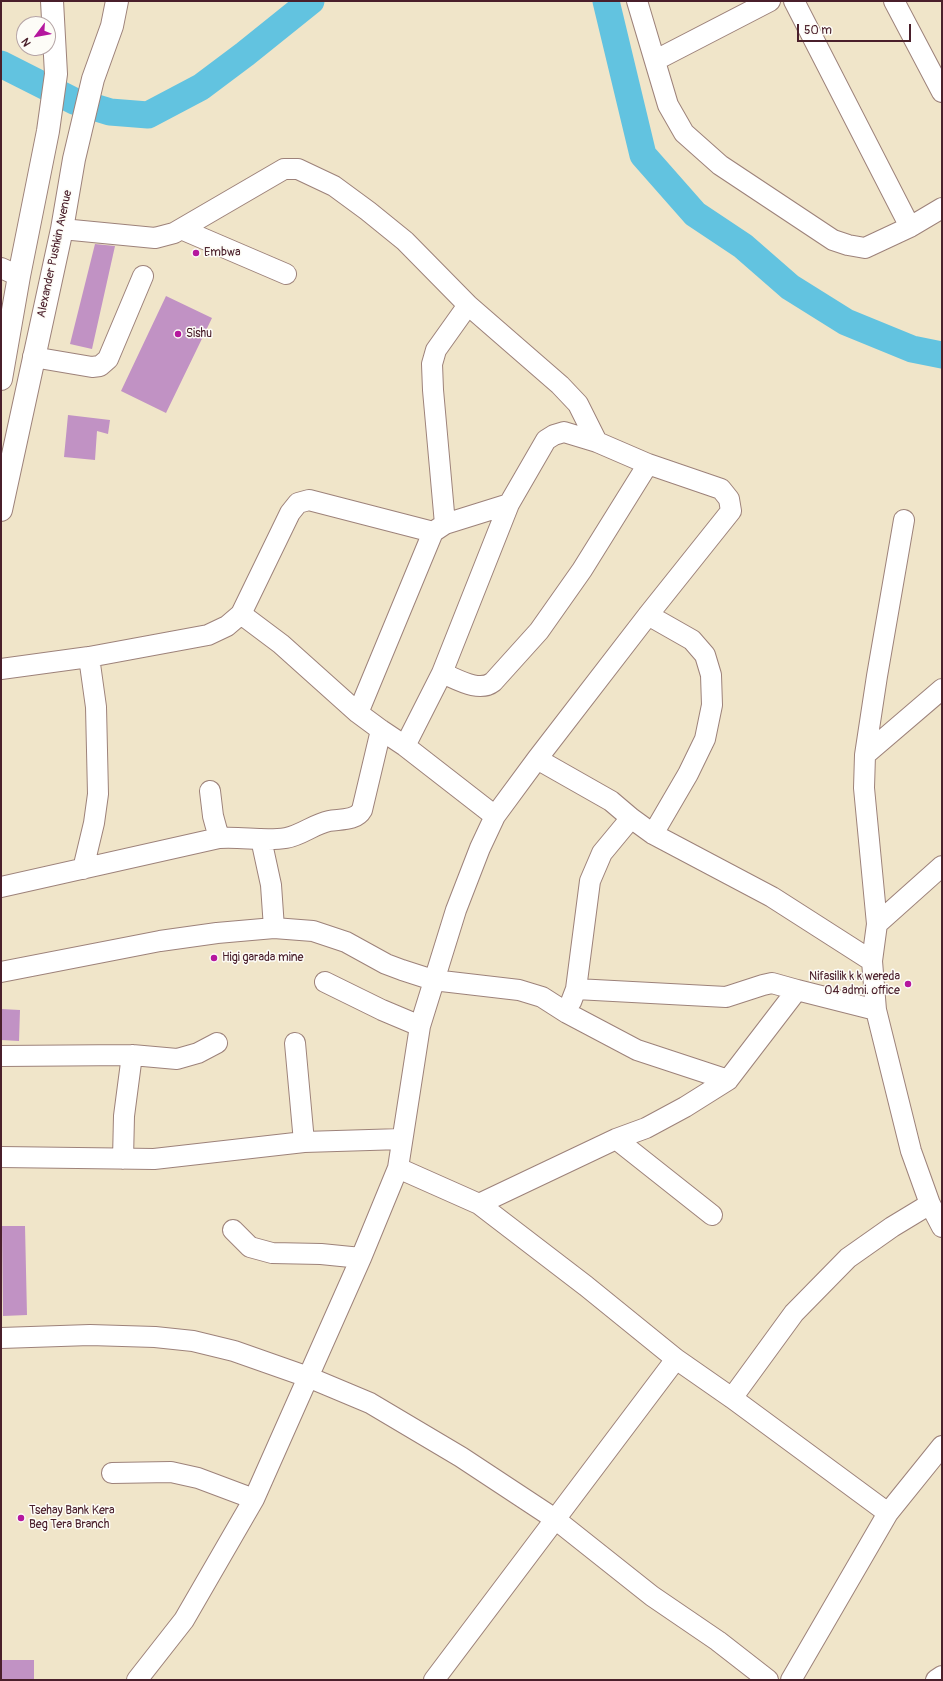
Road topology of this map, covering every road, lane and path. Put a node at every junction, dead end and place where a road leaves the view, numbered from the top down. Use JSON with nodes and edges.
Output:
{"nodes":[{"id":1,"x":103,"y":1,"type":"edge"},
{"id":2,"x":117,"y":1,"type":"edge"},
{"id":3,"x":770,"y":1,"type":"edge"},
{"id":4,"x":794,"y":1,"type":"edge"},
{"id":5,"x":894,"y":1,"type":"edge"},
{"id":6,"x":53,"y":2,"type":"edge"},
{"id":7,"x":643,"y":4,"type":"edge"},
{"id":8,"x":656,"y":60,"type":"junction"},
{"id":9,"x":93,"y":78,"type":"junction"},
{"id":10,"x":942,"y":92,"type":"edge"},
{"id":11,"x":942,"y":208,"type":"edge"},
{"id":12,"x":910,"y":227,"type":"junction"},
{"id":13,"x":62,"y":229,"type":"junction"},
{"id":14,"x":181,"y":229,"type":"junction"},
{"id":15,"x":10,"y":272,"type":"edge"},
{"id":16,"x":286,"y":274,"type":"dead end"},
{"id":17,"x":143,"y":276,"type":"dead end"},
{"id":18,"x":468,"y":305,"type":"junction"},
{"id":19,"x":33,"y":357,"type":"junction"},
{"id":20,"x":1,"y":379,"type":"edge"},
{"id":21,"x":597,"y":442,"type":"junction"},
{"id":22,"x":648,"y":464,"type":"junction"},
{"id":23,"x":509,"y":504,"type":"junction"},
{"id":24,"x":1,"y":510,"type":"edge"},
{"id":25,"x":904,"y":520,"type":"dead end"},
{"id":26,"x":439,"y":528,"type":"junction"},
{"id":27,"x":241,"y":614,"type":"junction"},
{"id":28,"x":648,"y":615,"type":"junction"},
{"id":29,"x":89,"y":657,"type":"junction"},
{"id":30,"x":1,"y":669,"type":"edge"},
{"id":31,"x":442,"y":673,"type":"junction"},
{"id":32,"x":942,"y":689,"type":"edge"},
{"id":33,"x":358,"y":713,"type":"junction"},
{"id":34,"x":381,"y":730,"type":"junction"},
{"id":35,"x":405,"y":746,"type":"junction"},
{"id":36,"x":865,"y":755,"type":"junction"},
{"id":37,"x":537,"y":759,"type":"junction"},
{"id":38,"x":210,"y":791,"type":"dead end"},
{"id":39,"x":495,"y":816,"type":"junction"},
{"id":40,"x":630,"y":818,"type":"junction"},
{"id":41,"x":653,"y":834,"type":"junction"},
{"id":42,"x":219,"y":838,"type":"junction"},
{"id":43,"x":262,"y":839,"type":"junction"},
{"id":44,"x":942,"y":866,"type":"edge"},
{"id":45,"x":83,"y":869,"type":"junction"},
{"id":46,"x":1,"y":887,"type":"edge"},
{"id":47,"x":877,"y":924,"type":"junction"},
{"id":48,"x":274,"y":928,"type":"junction"},
{"id":49,"x":872,"y":961,"type":"junction"},
{"id":50,"x":1,"y":972,"type":"edge"},
{"id":51,"x":434,"y":980,"type":"junction"},
{"id":52,"x":325,"y":982,"type":"dead end"},
{"id":53,"x":576,"y":989,"type":"junction"},
{"id":54,"x":797,"y":990,"type":"junction"},
{"id":55,"x":876,"y":1010,"type":"junction"},
{"id":56,"x":567,"y":1013,"type":"junction"},
{"id":57,"x":420,"y":1026,"type":"junction"},
{"id":58,"x":295,"y":1043,"type":"dead end"},
{"id":59,"x":217,"y":1044,"type":"dead end"},
{"id":60,"x":1,"y":1056,"type":"edge"},
{"id":61,"x":132,"y":1056,"type":"junction"},
{"id":62,"x":728,"y":1080,"type":"junction"},
{"id":63,"x":402,"y":1140,"type":"junction"},
{"id":64,"x":616,"y":1140,"type":"junction"},
{"id":65,"x":304,"y":1142,"type":"junction"},
{"id":66,"x":1,"y":1157,"type":"edge"},
{"id":67,"x":123,"y":1159,"type":"junction"},
{"id":68,"x":398,"y":1168,"type":"junction"},
{"id":69,"x":479,"y":1204,"type":"junction"},
{"id":70,"x":930,"y":1204,"type":"junction"},
{"id":71,"x":712,"y":1216,"type":"dead end"},
{"id":72,"x":942,"y":1227,"type":"edge"},
{"id":73,"x":233,"y":1230,"type":"dead end"},
{"id":74,"x":361,"y":1258,"type":"junction"},
{"id":75,"x":1,"y":1338,"type":"edge"},
{"id":76,"x":676,"y":1359,"type":"junction"},
{"id":77,"x":308,"y":1377,"type":"junction"},
{"id":78,"x":732,"y":1398,"type":"junction"},
{"id":79,"x":942,"y":1446,"type":"edge"},
{"id":80,"x":112,"y":1473,"type":"dead end"},
{"id":81,"x":254,"y":1499,"type":"junction"},
{"id":82,"x":888,"y":1513,"type":"junction"},
{"id":83,"x":554,"y":1519,"type":"junction"},
{"id":84,"x":942,"y":1676,"type":"edge"},
{"id":85,"x":797,"y":1678,"type":"edge"},
{"id":86,"x":137,"y":1680,"type":"edge"},
{"id":87,"x":434,"y":1680,"type":"edge"},
{"id":88,"x":768,"y":1680,"type":"edge"},
{"id":89,"x":936,"y":1680,"type":"edge"}],
"edges":[{"from":1,"to":9,"type":"main road"},
{"from":2,"to":9,"type":"main road","name":"Alexander Pushkin Avenue"},
{"from":3,"to":8,"type":"street"},
{"from":4,"to":12,"type":"street"},
{"from":5,"to":10,"type":"street"},
{"from":6,"to":15,"type":"main road"},
{"from":7,"to":8,"type":"street"},
{"from":8,"to":12,"type":"street"},
{"from":9,"to":13,"type":"main road","name":"Alexander Pushkin Avenue"},
{"from":11,"to":12,"type":"street"},
{"from":13,"to":14,"type":"street"},
{"from":13,"to":19,"type":"main road","name":"Alexander Pushkin Avenue"},
{"from":14,"to":16,"type":"street"},
{"from":14,"to":18,"type":"street"},
{"from":15,"to":20,"type":"main road"},
{"from":17,"to":19,"type":"street"},
{"from":18,"to":21,"type":"street"},
{"from":18,"to":26,"type":"street"},
{"from":19,"to":24,"type":"main road","name":"Alexander Pushkin Avenue"},
{"from":21,"to":22,"type":"street"},
{"from":21,"to":23,"type":"street"},
{"from":22,"to":28,"type":"street"},
{"from":22,"to":31,"type":"street"},
{"from":23,"to":26,"type":"street"},
{"from":23,"to":31,"type":"street"},
{"from":25,"to":36,"type":"street"},
{"from":26,"to":27,"type":"street"},
{"from":26,"to":33,"type":"street"},
{"from":27,"to":29,"type":"street"},
{"from":27,"to":33,"type":"street"},
{"from":28,"to":37,"type":"street"},
{"from":28,"to":41,"type":"street"},
{"from":29,"to":30,"type":"street"},
{"from":29,"to":45,"type":"street"},
{"from":31,"to":35,"type":"street"},
{"from":32,"to":36,"type":"street"},
{"from":33,"to":34,"type":"street"},
{"from":34,"to":35,"type":"street"},
{"from":34,"to":43,"type":"street"},
{"from":35,"to":39,"type":"street"},
{"from":36,"to":47,"type":"street"},
{"from":37,"to":39,"type":"street"},
{"from":37,"to":40,"type":"street"},
{"from":38,"to":42,"type":"street"},
{"from":39,"to":51,"type":"street"},
{"from":40,"to":41,"type":"street"},
{"from":40,"to":53,"type":"street"},
{"from":41,"to":49,"type":"street"},
{"from":42,"to":43,"type":"street"},
{"from":42,"to":45,"type":"street"},
{"from":43,"to":48,"type":"street"},
{"from":44,"to":47,"type":"street"},
{"from":45,"to":46,"type":"street"},
{"from":47,"to":49,"type":"street"},
{"from":48,"to":50,"type":"street"},
{"from":48,"to":51,"type":"street"},
{"from":49,"to":55,"type":"street"},
{"from":51,"to":56,"type":"street"},
{"from":51,"to":57,"type":"street"},
{"from":52,"to":57,"type":"street"},
{"from":53,"to":54,"type":"street"},
{"from":53,"to":56,"type":"street"},
{"from":54,"to":55,"type":"street"},
{"from":54,"to":62,"type":"street"},
{"from":55,"to":70,"type":"street"},
{"from":56,"to":62,"type":"street"},
{"from":57,"to":63,"type":"street"},
{"from":58,"to":65,"type":"street"},
{"from":59,"to":61,"type":"street"},
{"from":60,"to":61,"type":"street"},
{"from":61,"to":67,"type":"street"},
{"from":62,"to":64,"type":"street"},
{"from":63,"to":65,"type":"street"},
{"from":63,"to":68,"type":"street"},
{"from":64,"to":69,"type":"street"},
{"from":64,"to":71,"type":"street"},
{"from":65,"to":67,"type":"street"},
{"from":66,"to":67,"type":"street"},
{"from":68,"to":69,"type":"street"},
{"from":68,"to":74,"type":"street"},
{"from":69,"to":76,"type":"street"},
{"from":70,"to":72,"type":"street"},
{"from":70,"to":78,"type":"street"},
{"from":73,"to":74,"type":"street"},
{"from":74,"to":77,"type":"street"},
{"from":75,"to":77,"type":"street"},
{"from":76,"to":78,"type":"street"},
{"from":76,"to":83,"type":"street"},
{"from":77,"to":81,"type":"street"},
{"from":77,"to":83,"type":"street"},
{"from":78,"to":82,"type":"street"},
{"from":79,"to":82,"type":"street"},
{"from":80,"to":81,"type":"street"},
{"from":81,"to":86,"type":"street"},
{"from":82,"to":85,"type":"street"},
{"from":83,"to":87,"type":"street"},
{"from":83,"to":88,"type":"street"},
{"from":84,"to":89,"type":"street"}]}
